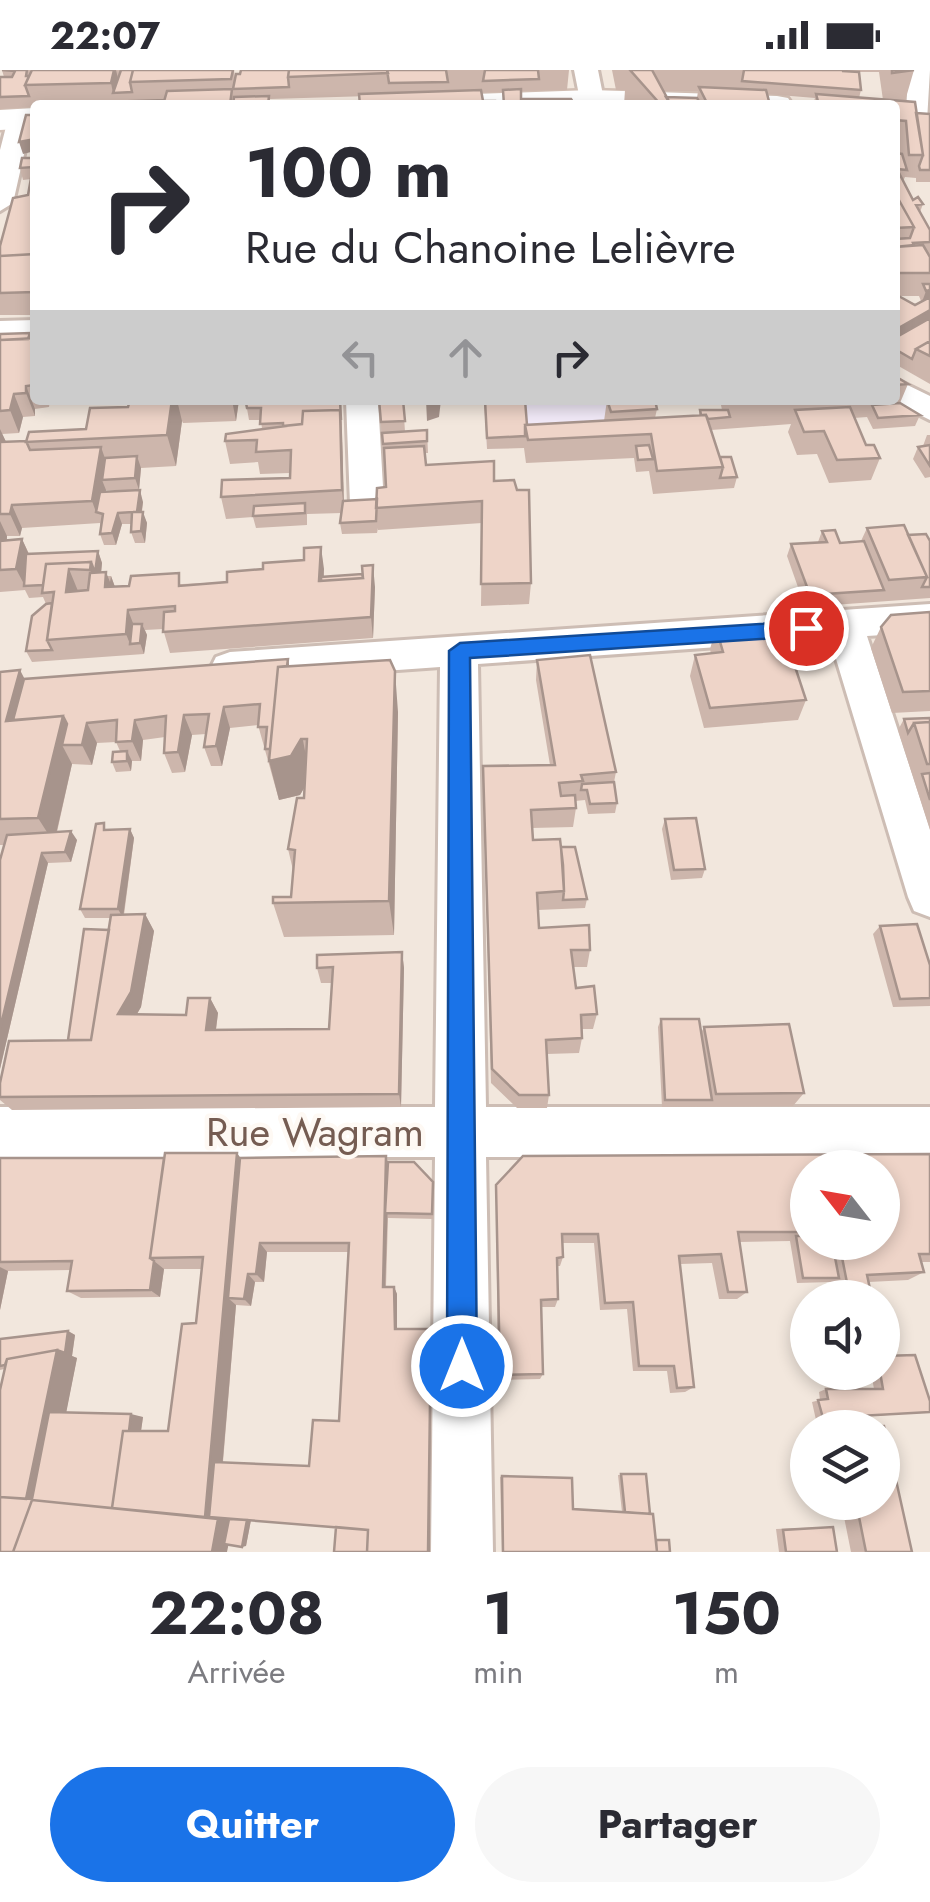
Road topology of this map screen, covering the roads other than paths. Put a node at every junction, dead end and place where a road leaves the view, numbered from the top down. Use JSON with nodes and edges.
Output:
{"nodes":[{"id":1,"x":920,"y":70,"type":"edge"},
{"id":2,"x":590,"y":91,"type":"edge"},
{"id":3,"x":481,"y":100,"type":"edge"},
{"id":4,"x":711,"y":100,"type":"edge"},
{"id":5,"x":914,"y":116,"type":"edge"},
{"id":6,"x":18,"y":119,"type":"edge"},
{"id":7,"x":0,"y":203,"type":"edge"},
{"id":8,"x":30,"y":329,"type":"edge"},
{"id":9,"x":0,"y":330,"type":"edge"},
{"id":10,"x":900,"y":392,"type":"edge"},
{"id":11,"x":362,"y":405,"type":"edge"},
{"id":12,"x":930,"y":410,"type":"edge"},
{"id":13,"x":367,"y":504,"type":"edge"},
{"id":14,"x":930,"y":618,"type":"edge"},
{"id":15,"x":844,"y":626,"type":"junction"},
{"id":16,"x":460,"y":651,"type":"junction"},
{"id":17,"x":192,"y":670,"type":"edge"},
{"id":18,"x":930,"y":897,"type":"edge"},
{"id":19,"x":0,"y":1132,"type":"edge"},
{"id":20,"x":460,"y":1132,"type":"junction"},
{"id":21,"x":930,"y":1132,"type":"edge"},
{"id":22,"x":462,"y":1552,"type":"edge"}],
"edges":[{"from":1,"to":5,"type":"street"},
{"from":2,"to":3,"type":"main road"},
{"from":2,"to":4,"type":"main road"},
{"from":6,"to":7,"type":"street"},
{"from":8,"to":9,"type":"street"},
{"from":10,"to":12,"type":"street"},
{"from":11,"to":13,"type":"street"},
{"from":14,"to":15,"type":"street"},
{"from":15,"to":16,"type":"street"},
{"from":15,"to":18,"type":"street"},
{"from":16,"to":17,"type":"street"},
{"from":16,"to":20,"type":"street"},
{"from":19,"to":20,"type":"street","name":"Rue Wagram"},
{"from":20,"to":21,"type":"street","name":"Rue Wagram"},
{"from":20,"to":22,"type":"street"}]}
